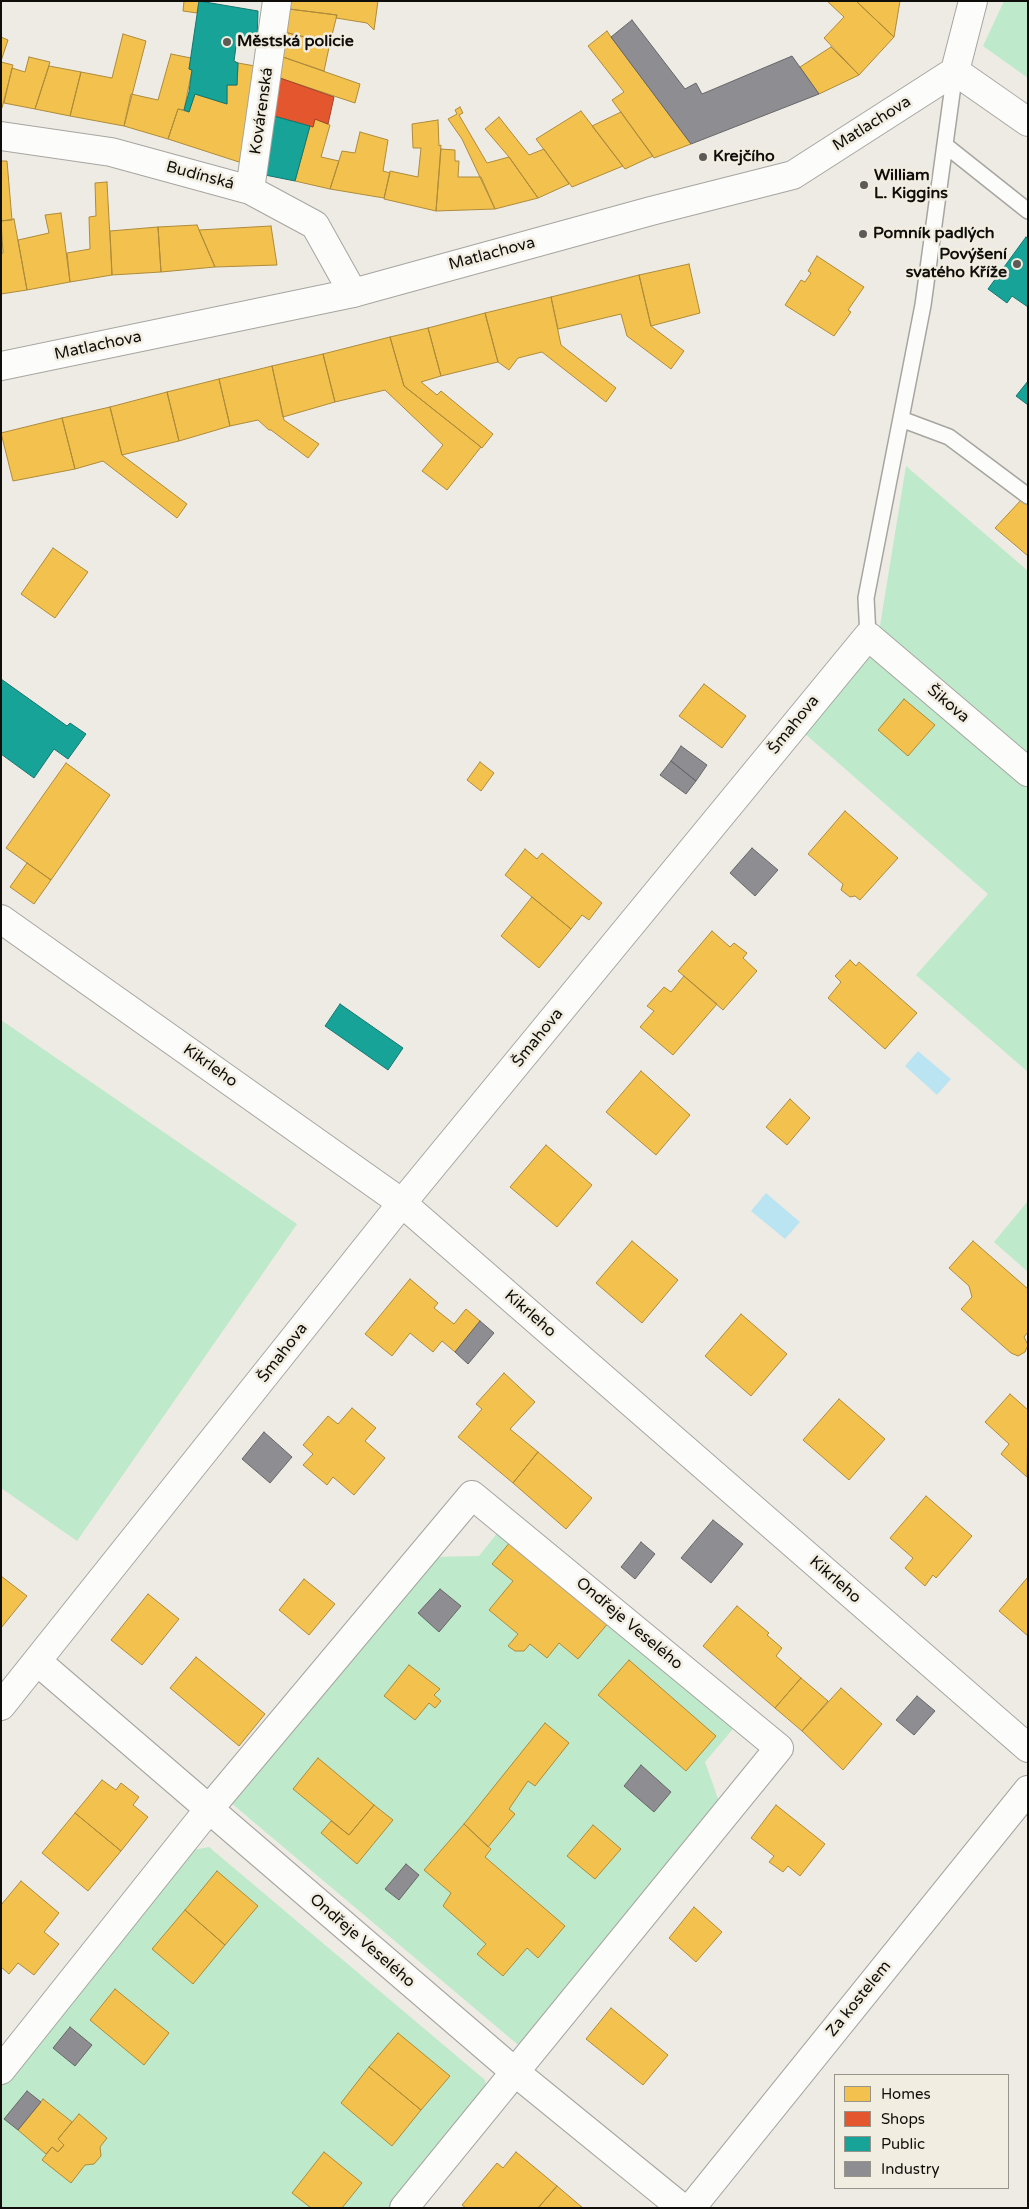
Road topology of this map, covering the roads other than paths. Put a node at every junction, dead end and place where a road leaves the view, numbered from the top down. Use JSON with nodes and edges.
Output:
{"nodes":[{"id":1,"x":277,"y":1,"type":"edge"},
{"id":2,"x":973,"y":1,"type":"edge"},
{"id":3,"x":955,"y":71,"type":"junction"},
{"id":4,"x":1028,"y":122,"type":"edge"},
{"id":5,"x":1,"y":136,"type":"edge"},
{"id":6,"x":945,"y":145,"type":"junction"},
{"id":7,"x":250,"y":190,"type":"junction"},
{"id":8,"x":1028,"y":211,"type":"edge"},
{"id":9,"x":353,"y":292,"type":"junction"},
{"id":10,"x":1,"y":366,"type":"edge"},
{"id":11,"x":901,"y":419,"type":"junction"},
{"id":12,"x":1028,"y":496,"type":"edge"},
{"id":13,"x":868,"y":636,"type":"junction"},
{"id":14,"x":1028,"y":772,"type":"edge"},
{"id":15,"x":1,"y":919,"type":"edge"},
{"id":16,"x":402,"y":1203,"type":"junction"},
{"id":17,"x":38,"y":1662,"type":"junction"},
{"id":18,"x":1,"y":1706,"type":"edge"},
{"id":19,"x":1028,"y":1748,"type":"edge"},
{"id":20,"x":1028,"y":1790,"type":"edge"},
{"id":21,"x":209,"y":1809,"type":"junction"},
{"id":22,"x":1,"y":2070,"type":"edge"},
{"id":23,"x":515,"y":2072,"type":"junction"},
{"id":24,"x":404,"y":2208,"type":"edge"},
{"id":25,"x":682,"y":2208,"type":"edge"},
{"id":26,"x":691,"y":2208,"type":"edge"}],
"edges":[{"from":1,"to":7,"type":"street","name":"Kovárenská"},
{"from":2,"to":3,"type":"street"},
{"from":3,"to":4,"type":"street"},
{"from":3,"to":6,"type":"lane"},
{"from":3,"to":9,"type":"street","name":"Matlachova"},
{"from":5,"to":7,"type":"street","name":"Budínská"},
{"from":6,"to":8,"type":"lane"},
{"from":6,"to":11,"type":"lane"},
{"from":7,"to":9,"type":"street","name":"Budínská"},
{"from":9,"to":10,"type":"street","name":"Matlachova"},
{"from":11,"to":12,"type":"lane"},
{"from":11,"to":13,"type":"lane"},
{"from":13,"to":14,"type":"street","name":"Šikova"},
{"from":13,"to":16,"type":"street","name":"Šmahova"},
{"from":15,"to":16,"type":"street","name":"Kikrleho"},
{"from":16,"to":17,"type":"street","name":"Šmahova"},
{"from":16,"to":19,"type":"street","name":"Kikrleho"},
{"from":17,"to":18,"type":"street","name":"Šmahova"},
{"from":17,"to":21,"type":"street","name":"Ondřeje Veselého"},
{"from":20,"to":26,"type":"street","name":"Za kostelem"},
{"from":21,"to":22,"type":"street","name":"Ondřeje Veselého"},
{"from":21,"to":23,"type":"street","name":"Ondřeje Veselého"},
{"from":21,"to":23,"type":"street","name":"Ondřeje Veselého"},
{"from":23,"to":24,"type":"street","name":"Ondřeje Veselého"},
{"from":23,"to":25,"type":"street","name":"Ondřeje Veselého"}]}
